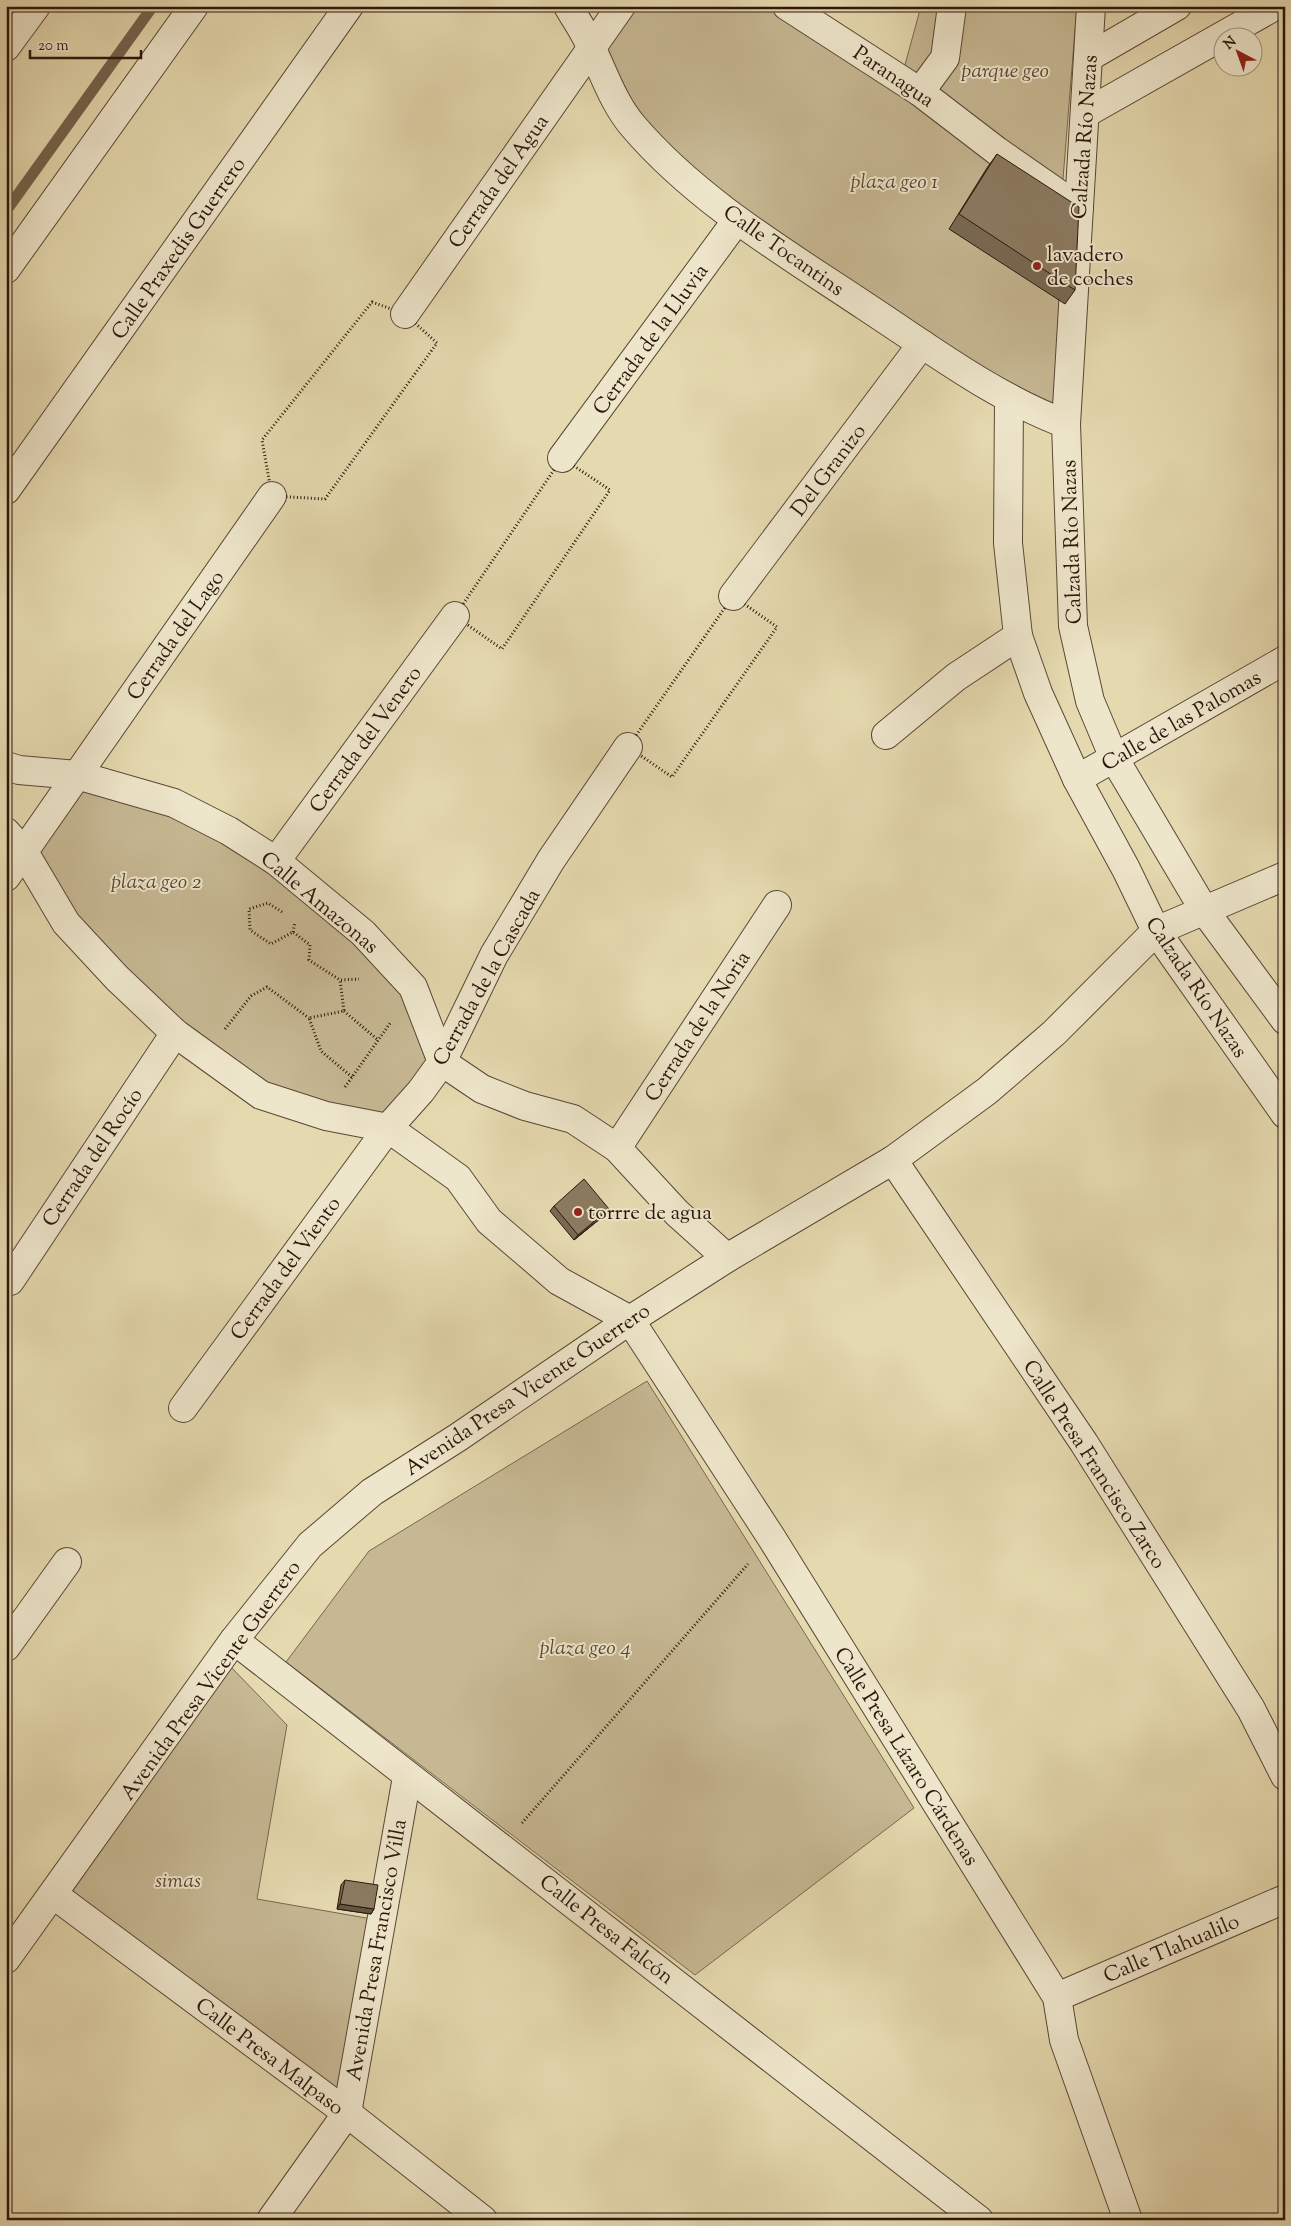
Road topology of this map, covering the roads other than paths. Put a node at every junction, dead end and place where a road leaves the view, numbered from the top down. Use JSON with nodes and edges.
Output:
{"nodes":[{"id":1,"x":36,"y":6,"type":"edge"},
{"id":2,"x":194,"y":6,"type":"edge"},
{"id":3,"x":349,"y":6,"type":"edge"},
{"id":4,"x":568,"y":6,"type":"edge"},
{"id":5,"x":621,"y":6,"type":"edge"},
{"id":6,"x":787,"y":6,"type":"edge"},
{"id":7,"x":952,"y":6,"type":"edge"},
{"id":8,"x":1091,"y":6,"type":"edge"},
{"id":9,"x":1178,"y":6,"type":"edge"},
{"id":10,"x":1275,"y":6,"type":"edge"},
{"id":11,"x":592,"y":47,"type":"junction"},
{"id":12,"x":6,"y":48,"type":"edge"},
{"id":13,"x":1089,"y":57,"type":"junction"},
{"id":14,"x":920,"y":92,"type":"junction"},
{"id":15,"x":1086,"y":113,"type":"junction"},
{"id":16,"x":1079,"y":208,"type":"junction"},
{"id":17,"x":737,"y":220,"type":"junction"},
{"id":18,"x":6,"y":269,"type":"edge"},
{"id":19,"x":405,"y":314,"type":"road end"},
{"id":20,"x":922,"y":344,"type":"junction"},
{"id":21,"x":1009,"y":398,"type":"junction"},
{"id":22,"x":1066,"y":424,"type":"junction"},
{"id":23,"x":562,"y":458,"type":"road end"},
{"id":24,"x":6,"y":490,"type":"edge"},
{"id":25,"x":272,"y":496,"type":"road end"},
{"id":26,"x":733,"y":596,"type":"road end"},
{"id":27,"x":454,"y":616,"type":"road end"},
{"id":28,"x":1018,"y":636,"type":"junction"},
{"id":29,"x":1285,"y":660,"type":"edge"},
{"id":30,"x":886,"y":736,"type":"dead end"},
{"id":31,"x":628,"y":747,"type":"road end"},
{"id":32,"x":1114,"y":758,"type":"junction"},
{"id":33,"x":6,"y":766,"type":"edge"},
{"id":34,"x":77,"y":775,"type":"junction"},
{"id":35,"x":1077,"y":779,"type":"junction"},
{"id":36,"x":15,"y":842,"type":"edge"},
{"id":37,"x":276,"y":862,"type":"junction"},
{"id":38,"x":1285,"y":876,"type":"edge"},
{"id":39,"x":6,"y":877,"type":"edge"},
{"id":40,"x":777,"y":905,"type":"dead end"},
{"id":41,"x":1204,"y":910,"type":"junction"},
{"id":42,"x":1156,"y":932,"type":"junction"},
{"id":43,"x":1285,"y":1020,"type":"edge"},
{"id":44,"x":175,"y":1033,"type":"junction"},
{"id":45,"x":442,"y":1062,"type":"junction"},
{"id":46,"x":1285,"y":1114,"type":"edge"},
{"id":47,"x":388,"y":1128,"type":"junction"},
{"id":48,"x":617,"y":1148,"type":"junction"},
{"id":49,"x":893,"y":1160,"type":"junction"},
{"id":50,"x":727,"y":1258,"type":"junction"},
{"id":51,"x":10,"y":1281,"type":"dead end"},
{"id":52,"x":630,"y":1320,"type":"junction"},
{"id":53,"x":183,"y":1408,"type":"dead end"},
{"id":54,"x":67,"y":1562,"type":"dead end"},
{"id":55,"x":234,"y":1640,"type":"junction"},
{"id":56,"x":6,"y":1647,"type":"edge"},
{"id":57,"x":1285,"y":1776,"type":"edge"},
{"id":58,"x":407,"y":1777,"type":"junction"},
{"id":59,"x":54,"y":1895,"type":"junction"},
{"id":60,"x":1285,"y":1899,"type":"edge"},
{"id":61,"x":6,"y":1959,"type":"edge"},
{"id":62,"x":1057,"y":1997,"type":"junction"},
{"id":63,"x":347,"y":2113,"type":"junction"},
{"id":64,"x":271,"y":2220,"type":"edge"},
{"id":65,"x":483,"y":2220,"type":"edge"},
{"id":66,"x":979,"y":2220,"type":"edge"},
{"id":67,"x":1128,"y":2220,"type":"edge"}],
"edges":[{"from":1,"to":12,"type":"street"},
{"from":2,"to":18,"type":"street"},
{"from":3,"to":24,"type":"street","name":"Calle Praxedis Guerrero"},
{"from":4,"to":11,"type":"street","name":"Calle Tocantins"},
{"from":5,"to":11,"type":"street","name":"Cerrada del Agua"},
{"from":6,"to":14,"type":"street","name":"Paranagua"},
{"from":7,"to":14,"type":"street"},
{"from":8,"to":13,"type":"street","name":"Calzada Río Nazas"},
{"from":9,"to":13,"type":"street"},
{"from":10,"to":15,"type":"street"},
{"from":11,"to":17,"type":"street","name":"Calle Tocantins"},
{"from":11,"to":19,"type":"street","name":"Cerrada del Agua"},
{"from":13,"to":15,"type":"street","name":"Calzada Río Nazas"},
{"from":14,"to":16,"type":"street","name":"Paranagua"},
{"from":15,"to":16,"type":"street","name":"Calzada Río Nazas"},
{"from":16,"to":22,"type":"street","name":"Calzada Río Nazas"},
{"from":17,"to":20,"type":"street","name":"Calle Tocantins"},
{"from":17,"to":23,"type":"street","name":"Cerrada de la Lluvia"},
{"from":20,"to":21,"type":"street","name":"Calle Tocantins"},
{"from":20,"to":26,"type":"street","name":"Del Granizo"},
{"from":21,"to":22,"type":"street","name":"Calle Tocantins"},
{"from":21,"to":28,"type":"street","name":"Calzada Río Nazas"},
{"from":22,"to":32,"type":"street","name":"Calzada Río Nazas"},
{"from":25,"to":34,"type":"street","name":"Cerrada del Lago"},
{"from":27,"to":37,"type":"street","name":"Cerrada del Venero"},
{"from":28,"to":30,"type":"street"},
{"from":28,"to":35,"type":"street","name":"Calzada Río Nazas"},
{"from":29,"to":32,"type":"street","name":"Calle de las Palomas"},
{"from":31,"to":45,"type":"street","name":"Cerrada de la Cascada"},
{"from":32,"to":35,"type":"street","name":"Calle de las Palomas"},
{"from":32,"to":41,"type":"street","name":"Calzada Río Nazas"},
{"from":33,"to":34,"type":"street","name":"Calle Amazonas"},
{"from":34,"to":36,"type":"street","name":"Cerrada del Lago"},
{"from":34,"to":37,"type":"street","name":"Calle Amazonas"},
{"from":35,"to":42,"type":"street","name":"Calzada Río Nazas"},
{"from":36,"to":39,"type":"street","name":"Cerrada del Lago"},
{"from":36,"to":44,"type":"street"},
{"from":37,"to":45,"type":"street","name":"Calle Amazonas"},
{"from":38,"to":41,"type":"street"},
{"from":40,"to":48,"type":"street","name":"Cerrada de la Noria"},
{"from":41,"to":42,"type":"street"},
{"from":41,"to":43,"type":"street","name":"Calzada Río Nazas"},
{"from":42,"to":46,"type":"street","name":"Calzada Río Nazas"},
{"from":42,"to":49,"type":"street","name":"Avenida Presa Vicente Guerrero"},
{"from":44,"to":47,"type":"street"},
{"from":44,"to":51,"type":"street","name":"Cerrada del Rocío"},
{"from":45,"to":47,"type":"street","name":"Cerrada de la Cascada"},
{"from":45,"to":48,"type":"street"},
{"from":47,"to":52,"type":"street"},
{"from":47,"to":53,"type":"street","name":"Cerrada del Viento"},
{"from":48,"to":50,"type":"street"},
{"from":49,"to":50,"type":"street","name":"Avenida Presa Vicente Guerrero"},
{"from":49,"to":57,"type":"street","name":"Calle Presa Francisco Zarco"},
{"from":50,"to":52,"type":"street","name":"Avenida Presa Vicente Guerrero"},
{"from":52,"to":55,"type":"street","name":"Avenida Presa Vicente Guerrero"},
{"from":52,"to":62,"type":"street","name":"Calle Presa Lázaro Cárdenas"},
{"from":54,"to":56,"type":"street"},
{"from":55,"to":58,"type":"street","name":"Calle Presa Falcón"},
{"from":55,"to":59,"type":"street","name":"Avenida Presa Vicente Guerrero"},
{"from":58,"to":63,"type":"street","name":"Avenida Presa Francisco Villa"},
{"from":58,"to":66,"type":"street","name":"Calle Presa Falcón"},
{"from":59,"to":61,"type":"street","name":"Avenida Presa Vicente Guerrero"},
{"from":59,"to":63,"type":"street","name":"Calle Presa Malpaso"},
{"from":60,"to":62,"type":"street","name":"Calle Tlahualilo"},
{"from":62,"to":67,"type":"street","name":"Calle Presa Lázaro Cárdenas"},
{"from":63,"to":64,"type":"street","name":"Avenida Presa Francisco Villa"},
{"from":63,"to":65,"type":"street","name":"Calle Presa Malpaso"}]}
